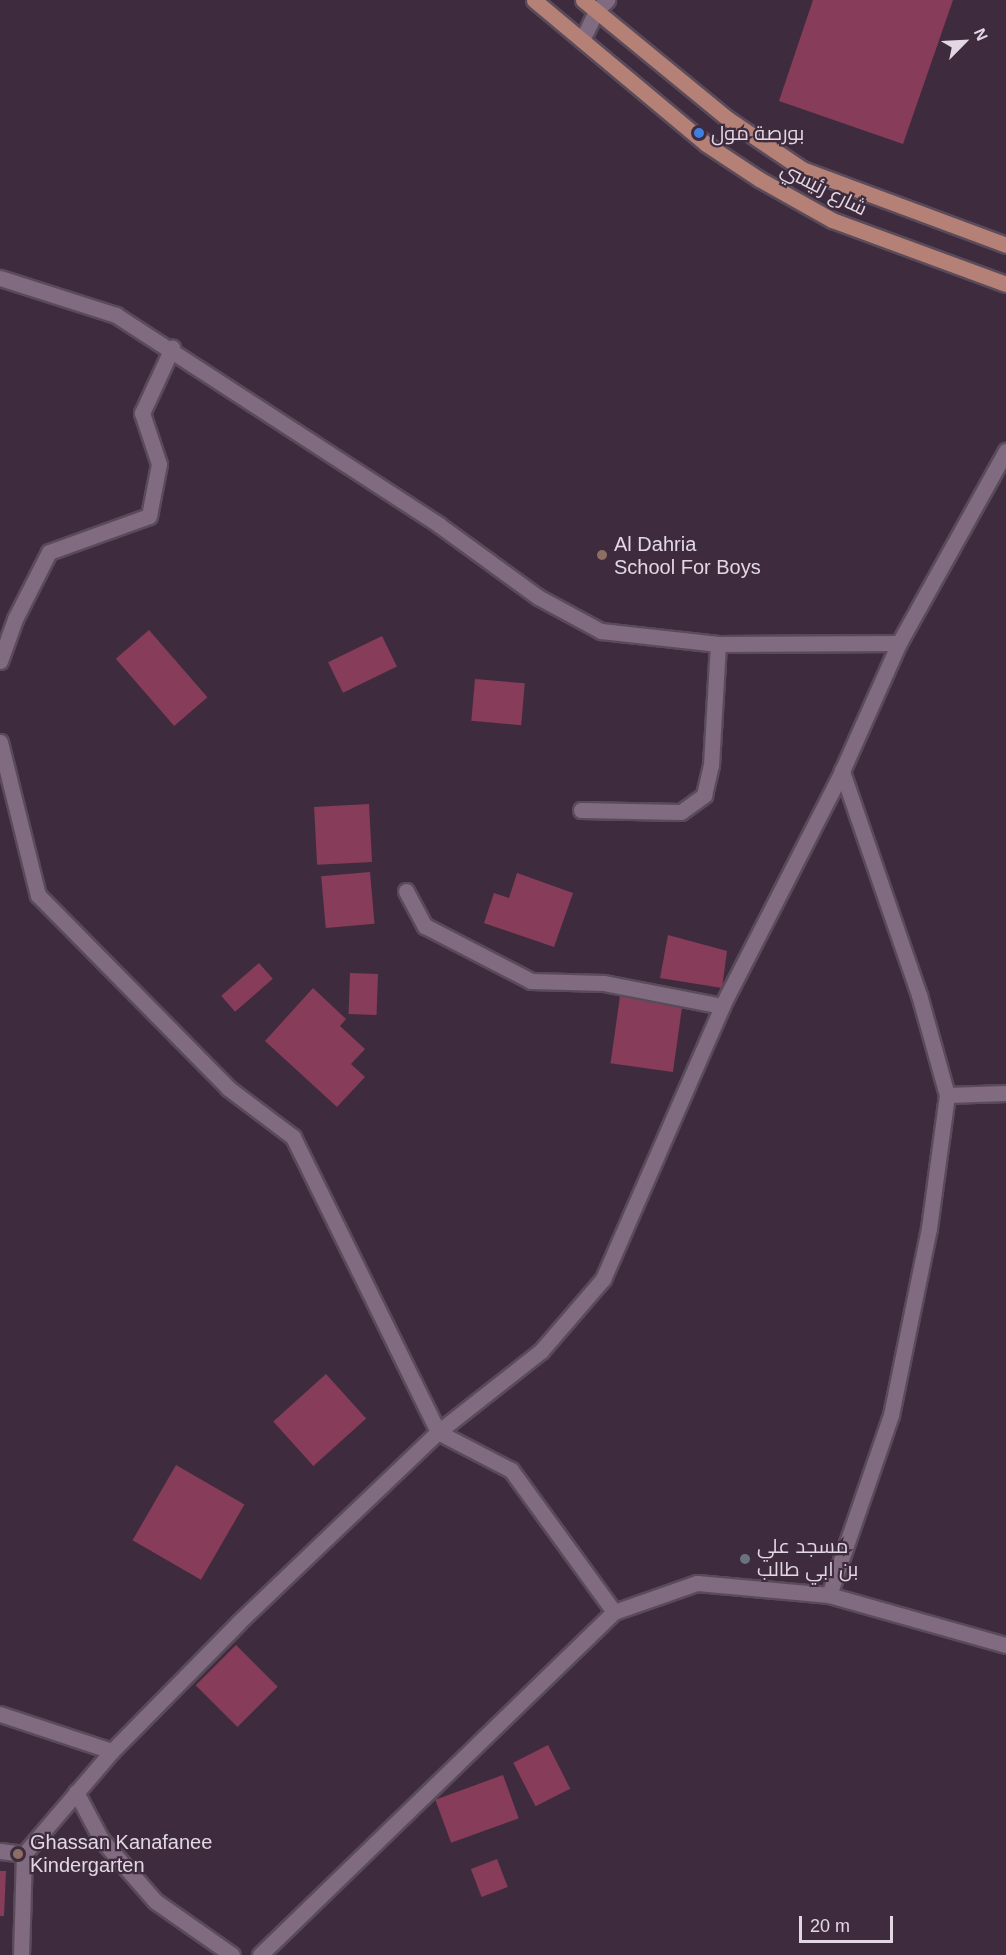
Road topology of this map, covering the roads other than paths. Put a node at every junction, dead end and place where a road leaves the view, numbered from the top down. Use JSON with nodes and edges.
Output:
{"nodes":[{"id":1,"x":534,"y":0,"type":"edge"},
{"id":2,"x":584,"y":0,"type":"edge"},
{"id":3,"x":602,"y":5,"type":"edge"},
{"id":4,"x":582,"y":40,"type":"junction"},
{"id":5,"x":1006,"y":245,"type":"edge"},
{"id":6,"x":0,"y":278,"type":"edge"},
{"id":7,"x":1006,"y":284,"type":"edge"},
{"id":8,"x":172,"y":348,"type":"junction"},
{"id":9,"x":1006,"y":452,"type":"edge"},
{"id":10,"x":899,"y":643,"type":"junction"},
{"id":11,"x":718,"y":644,"type":"junction"},
{"id":12,"x":0,"y":661,"type":"edge"},
{"id":13,"x":0,"y":742,"type":"edge"},
{"id":14,"x":842,"y":771,"type":"junction"},
{"id":15,"x":582,"y":810,"type":"dead end"},
{"id":16,"x":406,"y":891,"type":"dead end"},
{"id":17,"x":722,"y":1006,"type":"junction"},
{"id":18,"x":1006,"y":1093,"type":"edge"},
{"id":19,"x":947,"y":1095,"type":"junction"},
{"id":20,"x":438,"y":1432,"type":"junction"},
{"id":21,"x":829,"y":1595,"type":"junction"},
{"id":22,"x":614,"y":1612,"type":"junction"},
{"id":23,"x":1006,"y":1645,"type":"edge"},
{"id":24,"x":0,"y":1714,"type":"edge"},
{"id":25,"x":112,"y":1751,"type":"junction"},
{"id":26,"x":76,"y":1792,"type":"junction"},
{"id":27,"x":0,"y":1851,"type":"edge"},
{"id":28,"x":24,"y":1854,"type":"junction"},
{"id":29,"x":21,"y":1955,"type":"edge"},
{"id":30,"x":232,"y":1955,"type":"edge"},
{"id":31,"x":260,"y":1955,"type":"edge"}],
"edges":[{"from":1,"to":4,"type":"main road","name":"شارع رئيسي"},
{"from":2,"to":3,"type":"main road","name":"شارع رئيسي"},
{"from":3,"to":4,"type":"street"},
{"from":3,"to":5,"type":"main road","name":"شارع رئيسي"},
{"from":4,"to":7,"type":"main road","name":"شارع رئيسي"},
{"from":6,"to":8,"type":"street"},
{"from":8,"to":11,"type":"street"},
{"from":8,"to":12,"type":"street"},
{"from":9,"to":10,"type":"street"},
{"from":10,"to":11,"type":"street"},
{"from":10,"to":14,"type":"street"},
{"from":11,"to":15,"type":"street"},
{"from":13,"to":20,"type":"street"},
{"from":14,"to":17,"type":"street"},
{"from":14,"to":19,"type":"street"},
{"from":16,"to":17,"type":"street"},
{"from":17,"to":20,"type":"street"},
{"from":18,"to":19,"type":"street"},
{"from":19,"to":21,"type":"street"},
{"from":20,"to":22,"type":"street"},
{"from":20,"to":25,"type":"street"},
{"from":21,"to":22,"type":"street"},
{"from":21,"to":23,"type":"street"},
{"from":22,"to":31,"type":"street"},
{"from":24,"to":25,"type":"street"},
{"from":25,"to":26,"type":"street"},
{"from":26,"to":28,"type":"street"},
{"from":26,"to":30,"type":"street"},
{"from":27,"to":28,"type":"street"},
{"from":28,"to":29,"type":"street"}]}
